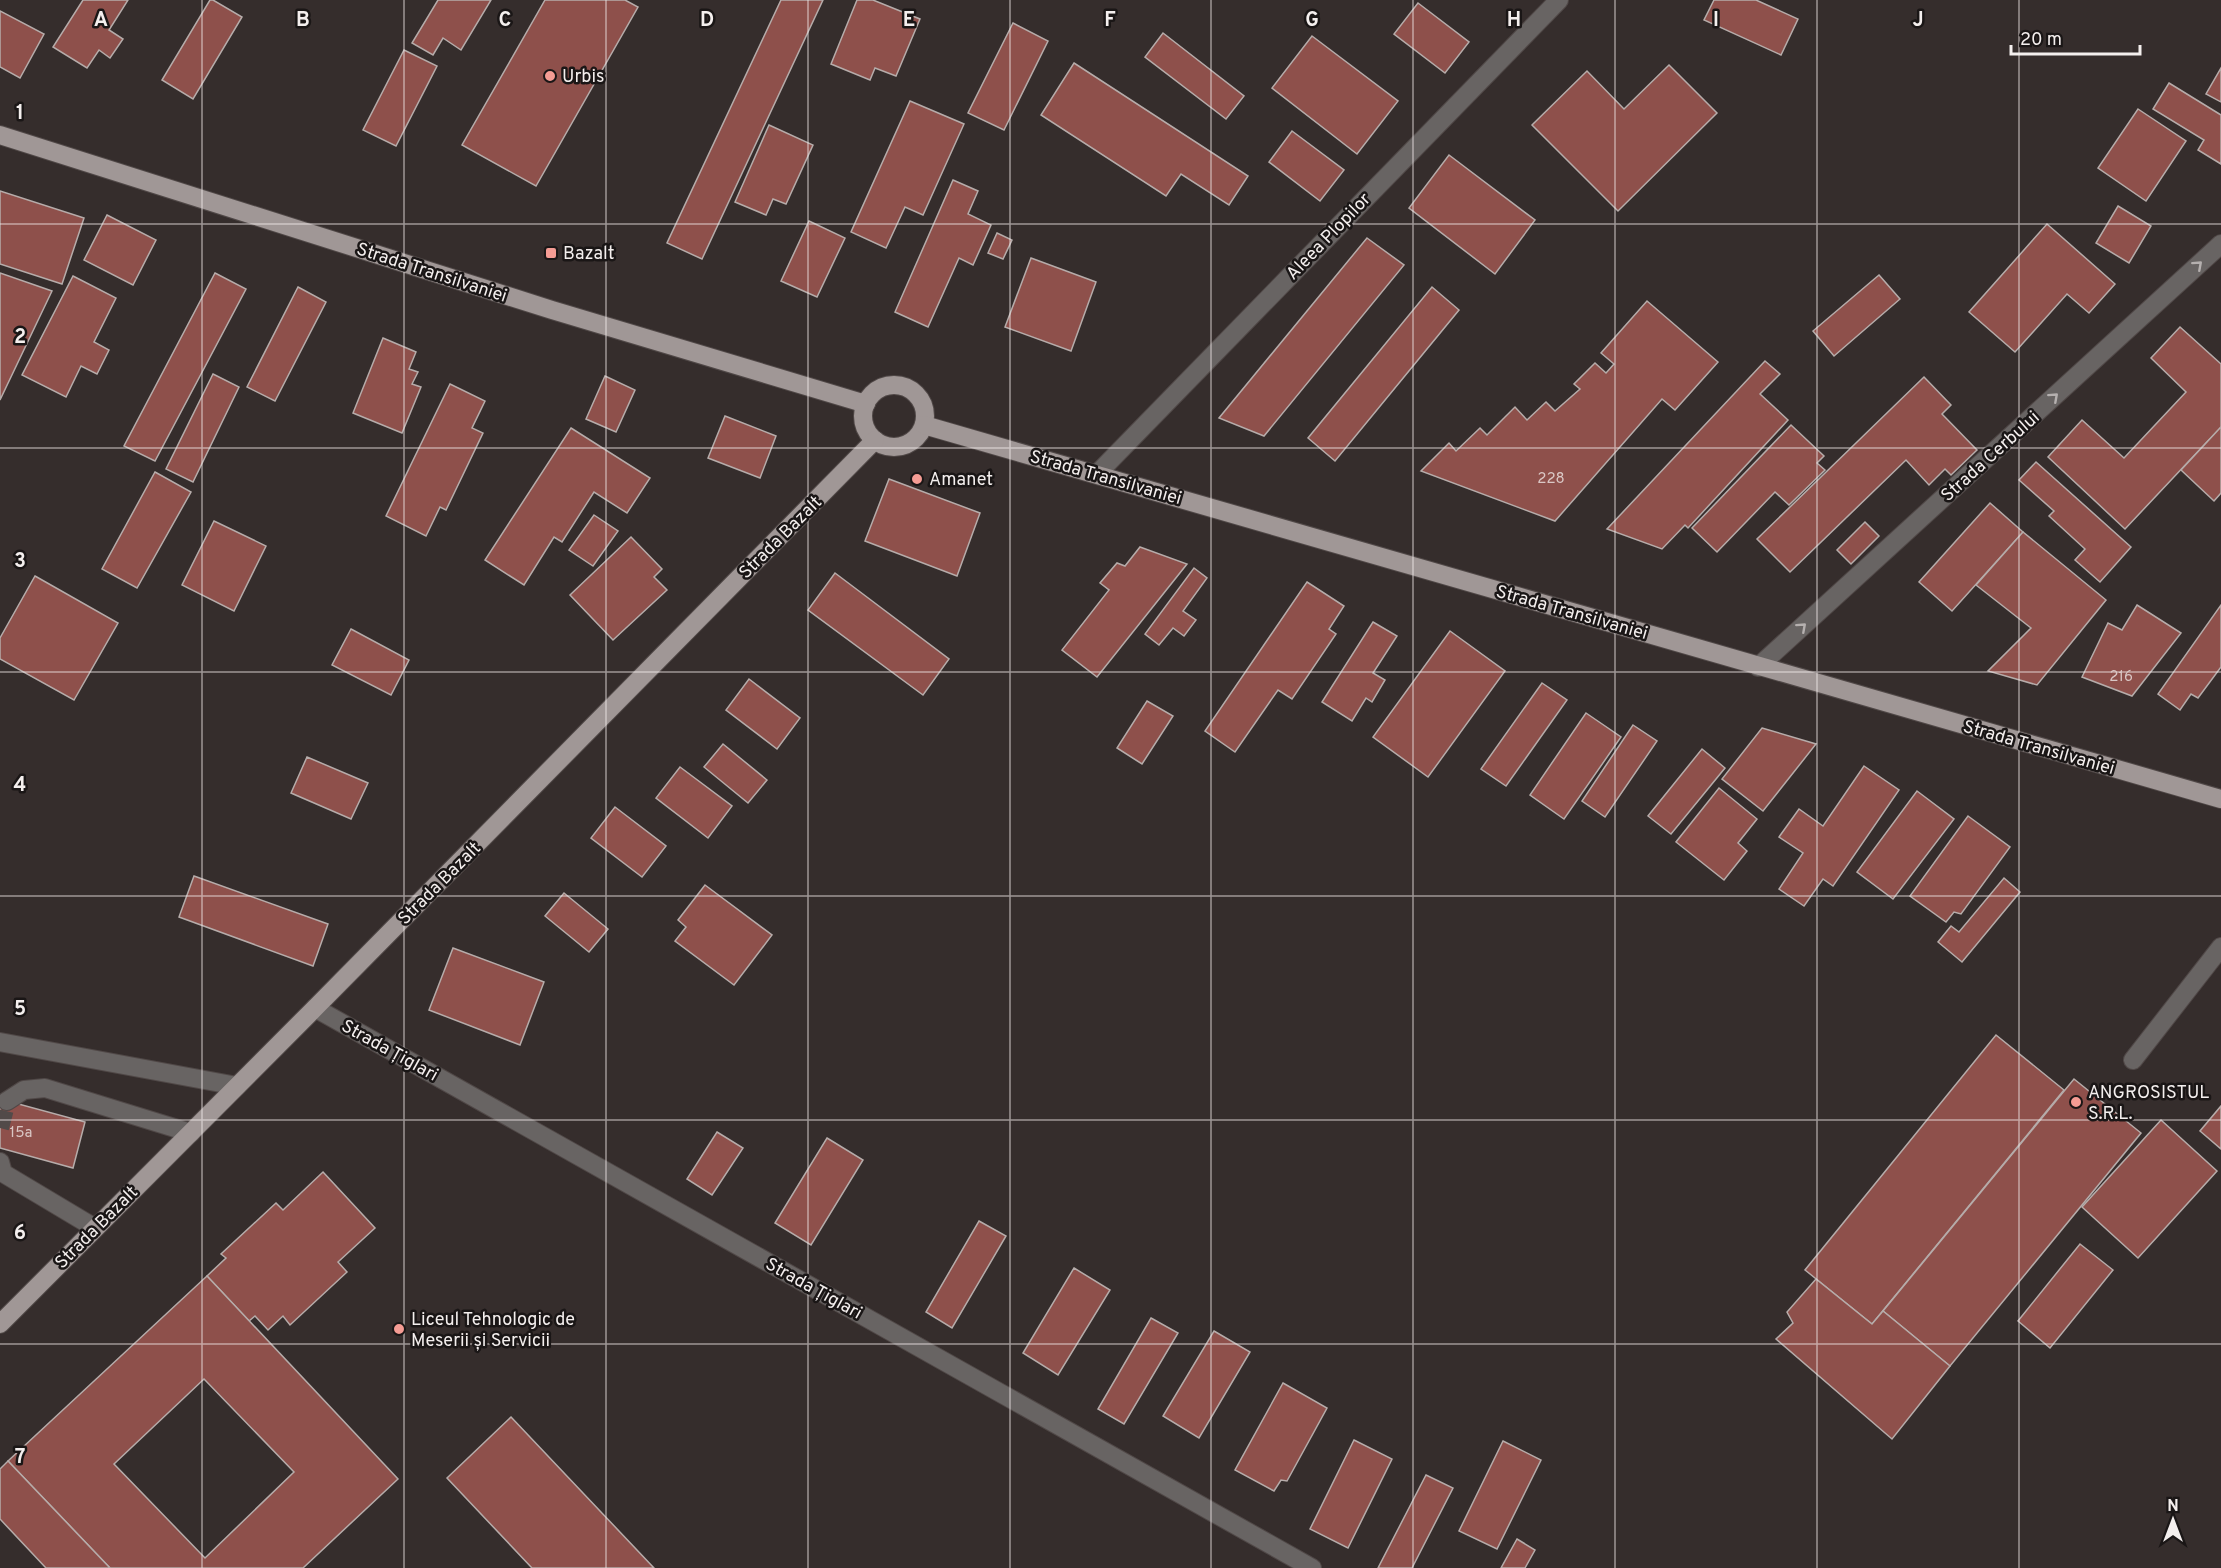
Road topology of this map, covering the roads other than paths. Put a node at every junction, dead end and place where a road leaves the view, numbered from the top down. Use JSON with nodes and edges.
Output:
{"nodes":[{"id":1,"x":1559,"y":0,"type":"edge"},
{"id":2,"x":0,"y":135,"type":"edge"},
{"id":3,"x":2221,"y":244,"type":"edge"},
{"id":4,"x":866,"y":404,"type":"junction"},
{"id":5,"x":924,"y":425,"type":"junction"},
{"id":6,"x":875,"y":440,"type":"junction"},
{"id":7,"x":1097,"y":474,"type":"junction"},
{"id":8,"x":1758,"y":667,"type":"junction"},
{"id":9,"x":2221,"y":799,"type":"edge"},
{"id":10,"x":2221,"y":947,"type":"edge"},
{"id":11,"x":315,"y":1008,"type":"junction"},
{"id":12,"x":0,"y":1042,"type":"edge"},
{"id":13,"x":2133,"y":1060,"type":"dead end"},
{"id":14,"x":237,"y":1086,"type":"junction"},
{"id":15,"x":7,"y":1101,"type":"dead end"},
{"id":16,"x":191,"y":1132,"type":"junction"},
{"id":17,"x":0,"y":1162,"type":"edge"},
{"id":18,"x":95,"y":1228,"type":"junction"},
{"id":19,"x":0,"y":1323,"type":"edge"},
{"id":20,"x":1312,"y":1568,"type":"edge"}],
"edges":[{"from":1,"to":7,"type":"street","name":"Aleea Plopilor"},
{"from":2,"to":4,"type":"main road","name":"Strada Transilvaniei"},
{"from":8,"to":3,"type":"street","name":"Strada Cerbului","one_way":true},
{"from":4,"to":5,"type":"main road"},
{"from":4,"to":6,"type":"main road"},
{"from":5,"to":6,"type":"main road"},
{"from":5,"to":7,"type":"main road","name":"Strada Transilvaniei"},
{"from":6,"to":11,"type":"main road","name":"Strada Bazalt"},
{"from":7,"to":8,"type":"main road","name":"Strada Transilvaniei"},
{"from":8,"to":9,"type":"main road","name":"Strada Transilvaniei"},
{"from":10,"to":13,"type":"street"},
{"from":11,"to":14,"type":"main road","name":"Strada Bazalt"},
{"from":11,"to":20,"type":"street","name":"Strada Țiglari"},
{"from":12,"to":14,"type":"street"},
{"from":14,"to":16,"type":"main road","name":"Strada Bazalt"},
{"from":15,"to":16,"type":"street"},
{"from":16,"to":18,"type":"main road","name":"Strada Bazalt"},
{"from":17,"to":18,"type":"street"},
{"from":18,"to":19,"type":"main road","name":"Strada Bazalt"}]}
